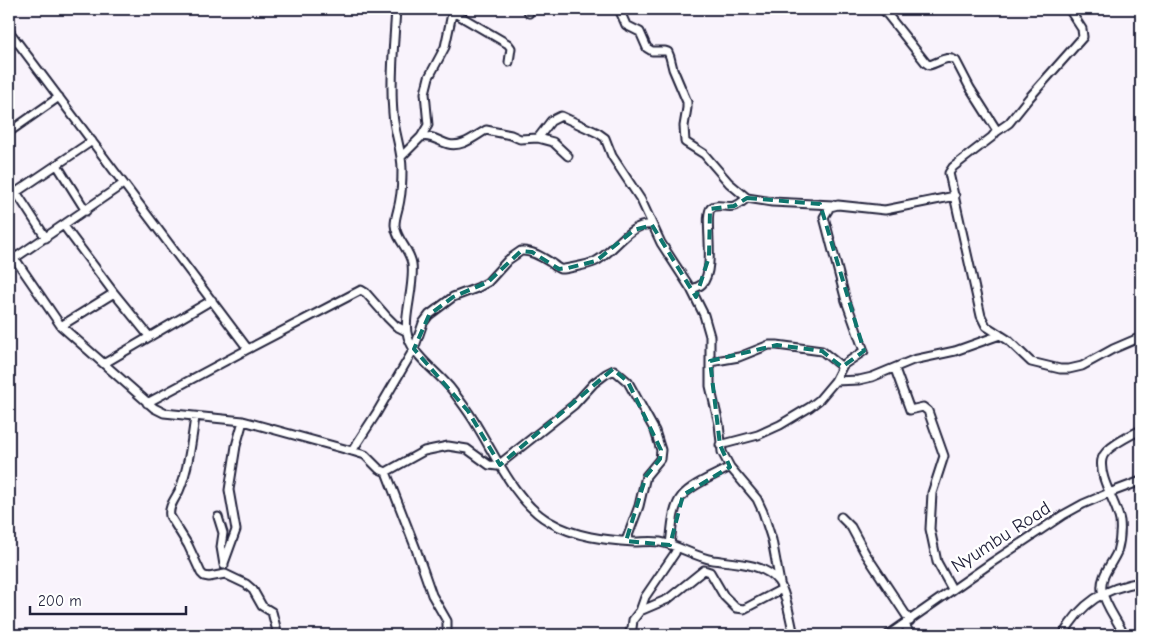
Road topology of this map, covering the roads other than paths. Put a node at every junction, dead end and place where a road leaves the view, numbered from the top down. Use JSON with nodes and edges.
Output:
{"nodes":[{"id":1,"x":396,"y":9,"type":"edge"},
{"id":2,"x":619,"y":9,"type":"edge"},
{"id":3,"x":883,"y":9,"type":"edge"},
{"id":4,"x":1069,"y":9,"type":"edge"},
{"id":5,"x":453,"y":10,"type":"edge"},
{"id":6,"x":9,"y":31,"type":"edge"},
{"id":7,"x":509,"y":62,"type":"dead end"},
{"id":8,"x":59,"y":97,"type":"junction"},
{"id":9,"x":9,"y":132,"type":"edge"},
{"id":10,"x":996,"y":132,"type":"junction"},
{"id":11,"x":421,"y":137,"type":"junction"},
{"id":12,"x":538,"y":138,"type":"junction"},
{"id":13,"x":92,"y":141,"type":"junction"},
{"id":14,"x":568,"y":156,"type":"dead end"},
{"id":15,"x":401,"y":157,"type":"junction"},
{"id":16,"x":57,"y":165,"type":"junction"},
{"id":17,"x":123,"y":184,"type":"junction"},
{"id":18,"x":16,"y":192,"type":"junction"},
{"id":19,"x":955,"y":196,"type":"junction"},
{"id":20,"x":9,"y":197,"type":"edge"},
{"id":21,"x":747,"y":198,"type":"junction"},
{"id":22,"x":820,"y":204,"type":"junction"},
{"id":23,"x":834,"y":205,"type":"junction"},
{"id":24,"x":86,"y":211,"type":"junction"},
{"id":25,"x":824,"y":217,"type":"junction"},
{"id":26,"x":652,"y":225,"type":"junction"},
{"id":27,"x":64,"y":226,"type":"junction"},
{"id":28,"x":46,"y":238,"type":"junction"},
{"id":29,"x":9,"y":250,"type":"edge"},
{"id":30,"x":15,"y":258,"type":"junction"},
{"id":31,"x":691,"y":289,"type":"junction"},
{"id":32,"x":114,"y":293,"type":"junction"},
{"id":33,"x":212,"y":300,"type":"junction"},
{"id":34,"x":61,"y":326,"type":"junction"},
{"id":35,"x":406,"y":331,"type":"junction"},
{"id":36,"x":149,"y":336,"type":"junction"},
{"id":37,"x":1000,"y":336,"type":"junction"},
{"id":38,"x":1141,"y":337,"type":"edge"},
{"id":39,"x":248,"y":349,"type":"junction"},
{"id":40,"x":414,"y":349,"type":"junction"},
{"id":41,"x":710,"y":362,"type":"junction"},
{"id":42,"x":105,"y":364,"type":"junction"},
{"id":43,"x":842,"y":367,"type":"junction"},
{"id":44,"x":894,"y":369,"type":"junction"},
{"id":45,"x":834,"y":381,"type":"junction"},
{"id":46,"x":148,"y":403,"type":"junction"},
{"id":47,"x":194,"y":417,"type":"junction"},
{"id":48,"x":243,"y":421,"type":"junction"},
{"id":49,"x":1141,"y":430,"type":"edge"},
{"id":50,"x":720,"y":445,"type":"junction"},
{"id":51,"x":352,"y":451,"type":"junction"},
{"id":52,"x":500,"y":465,"type":"junction"},
{"id":53,"x":730,"y":467,"type":"junction"},
{"id":54,"x":386,"y":472,"type":"junction"},
{"id":55,"x":1141,"y":482,"type":"edge"},
{"id":56,"x":1109,"y":493,"type":"junction"},
{"id":57,"x":218,"y":517,"type":"dead end"},
{"id":58,"x":841,"y":517,"type":"dead end"},
{"id":59,"x":626,"y":541,"type":"junction"},
{"id":60,"x":673,"y":546,"type":"junction"},
{"id":61,"x":224,"y":563,"type":"junction"},
{"id":62,"x":227,"y":574,"type":"junction"},
{"id":63,"x":1141,"y":582,"type":"edge"},
{"id":64,"x":781,"y":586,"type":"junction"},
{"id":65,"x":952,"y":589,"type":"junction"},
{"id":66,"x":1102,"y":594,"type":"junction"},
{"id":67,"x":640,"y":611,"type":"junction"},
{"id":68,"x":908,"y":622,"type":"junction"},
{"id":69,"x":278,"y":635,"type":"edge"},
{"id":70,"x":447,"y":635,"type":"edge"},
{"id":71,"x":627,"y":635,"type":"edge"},
{"id":72,"x":794,"y":635,"type":"edge"},
{"id":73,"x":888,"y":635,"type":"edge"},
{"id":74,"x":910,"y":635,"type":"edge"},
{"id":75,"x":1063,"y":635,"type":"edge"},
{"id":76,"x":1124,"y":635,"type":"edge"}],
"edges":[{"from":1,"to":15,"type":"street"},
{"from":2,"to":21,"type":"street"},
{"from":3,"to":10,"type":"street"},
{"from":4,"to":10,"type":"street"},
{"from":5,"to":7,"type":"street"},
{"from":5,"to":11,"type":"street"},
{"from":6,"to":8,"type":"street"},
{"from":8,"to":9,"type":"street"},
{"from":8,"to":13,"type":"street"},
{"from":10,"to":19,"type":"street"},
{"from":11,"to":12,"type":"street"},
{"from":11,"to":15,"type":"street"},
{"from":12,"to":14,"type":"street"},
{"from":12,"to":26,"type":"street"},
{"from":13,"to":16,"type":"street"},
{"from":13,"to":17,"type":"street"},
{"from":15,"to":35,"type":"street"},
{"from":16,"to":18,"type":"street"},
{"from":16,"to":24,"type":"street"},
{"from":17,"to":24,"type":"street"},
{"from":17,"to":33,"type":"street"},
{"from":18,"to":20,"type":"street"},
{"from":18,"to":28,"type":"street"},
{"from":19,"to":23,"type":"street"},
{"from":19,"to":37,"type":"street"},
{"from":21,"to":22,"type":"street"},
{"from":21,"to":31,"type":"street"},
{"from":22,"to":23,"type":"street"},
{"from":22,"to":25,"type":"street"},
{"from":23,"to":25,"type":"street"},
{"from":24,"to":27,"type":"street"},
{"from":25,"to":43,"type":"street"},
{"from":26,"to":31,"type":"street"},
{"from":26,"to":40,"type":"street"},
{"from":27,"to":28,"type":"street"},
{"from":27,"to":32,"type":"street"},
{"from":28,"to":30,"type":"street"},
{"from":29,"to":30,"type":"street"},
{"from":30,"to":34,"type":"street"},
{"from":31,"to":41,"type":"street"},
{"from":32,"to":34,"type":"street"},
{"from":32,"to":36,"type":"street"},
{"from":33,"to":36,"type":"street"},
{"from":33,"to":39,"type":"street"},
{"from":34,"to":42,"type":"street"},
{"from":35,"to":39,"type":"street"},
{"from":35,"to":40,"type":"street"},
{"from":36,"to":42,"type":"street"},
{"from":37,"to":38,"type":"street"},
{"from":37,"to":44,"type":"street"},
{"from":39,"to":46,"type":"street"},
{"from":40,"to":51,"type":"street"},
{"from":40,"to":52,"type":"street"},
{"from":41,"to":43,"type":"street"},
{"from":41,"to":50,"type":"street"},
{"from":42,"to":46,"type":"street"},
{"from":43,"to":45,"type":"street"},
{"from":44,"to":45,"type":"street"},
{"from":44,"to":65,"type":"street"},
{"from":45,"to":50,"type":"street"},
{"from":46,"to":47,"type":"street"},
{"from":47,"to":48,"type":"street"},
{"from":47,"to":62,"type":"street"},
{"from":48,"to":51,"type":"street"},
{"from":48,"to":61,"type":"street"},
{"from":49,"to":56,"type":"street"},
{"from":50,"to":53,"type":"street"},
{"from":51,"to":54,"type":"street"},
{"from":52,"to":54,"type":"street"},
{"from":52,"to":59,"type":"street"},
{"from":52,"to":59,"type":"street"},
{"from":53,"to":60,"type":"street"},
{"from":53,"to":64,"type":"street"},
{"from":54,"to":70,"type":"street"},
{"from":55,"to":56,"type":"street","name":"Nyumbu Road"},
{"from":56,"to":65,"type":"street","name":"Nyumbu Road"},
{"from":56,"to":66,"type":"street"},
{"from":57,"to":61,"type":"street"},
{"from":58,"to":68,"type":"street"},
{"from":59,"to":60,"type":"street"},
{"from":60,"to":64,"type":"street"},
{"from":60,"to":67,"type":"street"},
{"from":61,"to":62,"type":"street"},
{"from":62,"to":69,"type":"street"},
{"from":63,"to":66,"type":"street"},
{"from":64,"to":67,"type":"street"},
{"from":64,"to":72,"type":"street"},
{"from":65,"to":68,"type":"street","name":"Nyumbu Road"},
{"from":66,"to":75,"type":"street"},
{"from":66,"to":76,"type":"street"},
{"from":67,"to":71,"type":"street"},
{"from":68,"to":73,"type":"street","name":"Nyumbu Road"},
{"from":68,"to":74,"type":"street"}]}
